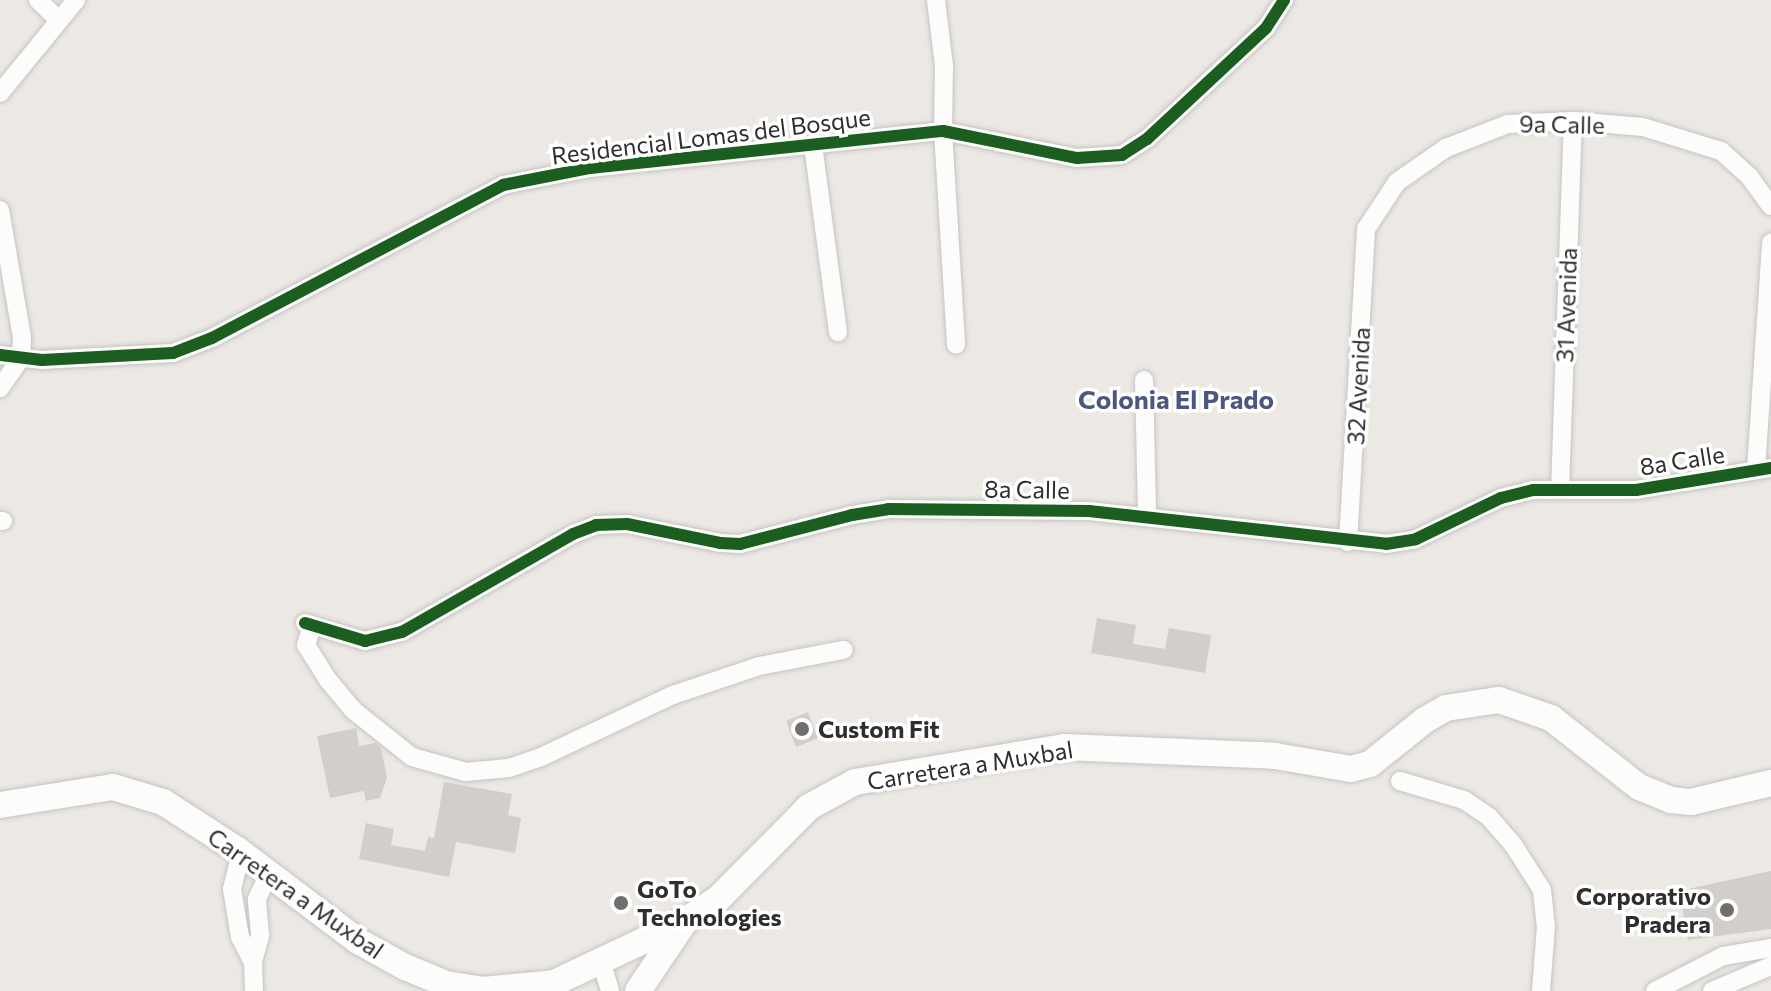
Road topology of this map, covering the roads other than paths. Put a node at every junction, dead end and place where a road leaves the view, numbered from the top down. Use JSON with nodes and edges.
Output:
{"nodes":[{"id":1,"x":38,"y":0,"type":"edge"},
{"id":2,"x":76,"y":0,"type":"edge"},
{"id":3,"x":936,"y":0,"type":"edge"},
{"id":4,"x":1284,"y":0,"type":"edge"},
{"id":5,"x":58,"y":19,"type":"junction"},
{"id":6,"x":0,"y":93,"type":"edge"},
{"id":7,"x":1573,"y":121,"type":"junction"},
{"id":8,"x":943,"y":131,"type":"junction"},
{"id":9,"x":813,"y":145,"type":"junction"},
{"id":10,"x":1771,"y":206,"type":"edge"},
{"id":11,"x":0,"y":210,"type":"edge"},
{"id":12,"x":1366,"y":229,"type":"joint"},
{"id":13,"x":1771,"y":242,"type":"edge"},
{"id":14,"x":838,"y":332,"type":"dead end"},
{"id":15,"x":956,"y":345,"type":"dead end"},
{"id":16,"x":0,"y":355,"type":"edge"},
{"id":17,"x":21,"y":358,"type":"junction"},
{"id":18,"x":0,"y":369,"type":"edge"},
{"id":19,"x":1144,"y":380,"type":"dead end"},
{"id":20,"x":0,"y":388,"type":"edge"},
{"id":21,"x":1763,"y":469,"type":"edge"},
{"id":22,"x":1560,"y":490,"type":"junction"},
{"id":23,"x":1147,"y":517,"type":"junction"},
{"id":24,"x":1348,"y":542,"type":"junction"},
{"id":25,"x":843,"y":650,"type":"dead end"},
{"id":26,"x":1400,"y":781,"type":"dead end"},
{"id":27,"x":1771,"y":783,"type":"edge"},
{"id":28,"x":0,"y":805,"type":"edge"},
{"id":29,"x":241,"y":853,"type":"junction"},
{"id":30,"x":268,"y":875,"type":"junction"},
{"id":31,"x":685,"y":921,"type":"junction"},
{"id":32,"x":653,"y":936,"type":"junction"},
{"id":33,"x":1771,"y":948,"type":"edge"},
{"id":34,"x":601,"y":961,"type":"junction"},
{"id":35,"x":253,"y":962,"type":"junction"},
{"id":36,"x":1771,"y":966,"type":"edge"},
{"id":37,"x":572,"y":976,"type":"junction"},
{"id":38,"x":254,"y":991,"type":"edge"},
{"id":39,"x":596,"y":991,"type":"edge"},
{"id":40,"x":610,"y":991,"type":"edge"},
{"id":41,"x":637,"y":991,"type":"edge"},
{"id":42,"x":1541,"y":991,"type":"edge"},
{"id":43,"x":1655,"y":991,"type":"edge"},
{"id":44,"x":1712,"y":991,"type":"edge"}],
"edges":[{"from":1,"to":5,"type":"street"},
{"from":2,"to":5,"type":"street"},
{"from":3,"to":8,"type":"street"},
{"from":4,"to":8,"type":"street","name":"Residencial Lomas del Bosque"},
{"from":5,"to":6,"type":"street"},
{"from":7,"to":10,"type":"street","name":"9a Calle"},
{"from":7,"to":12,"type":"street","name":"9a Calle"},
{"from":7,"to":22,"type":"street","name":"31 Avenida"},
{"from":8,"to":9,"type":"street","name":"Residencial Lomas del Bosque"},
{"from":8,"to":15,"type":"street"},
{"from":9,"to":14,"type":"street"},
{"from":9,"to":17,"type":"street","name":"Residencial Lomas del Bosque"},
{"from":11,"to":17,"type":"street"},
{"from":12,"to":24,"type":"street","name":"32 Avenida"},
{"from":13,"to":21,"type":"street"},
{"from":16,"to":17,"type":"street","name":"Residencial Lomas del Bosque"},
{"from":17,"to":18,"type":"street"},
{"from":17,"to":20,"type":"street"},
{"from":19,"to":23,"type":"street"},
{"from":21,"to":22,"type":"street","name":"8a Calle"},
{"from":22,"to":24,"type":"street","name":"8a Calle"},
{"from":23,"to":24,"type":"street","name":"8a Calle"},
{"from":23,"to":25,"type":"street","name":"8a Calle"},
{"from":26,"to":42,"type":"street"},
{"from":27,"to":31,"type":"main road","name":"Carretera a Muxbal"},
{"from":28,"to":29,"type":"main road","name":"Carretera a Muxbal"},
{"from":29,"to":30,"type":"main road","name":"Carretera a Muxbal"},
{"from":29,"to":35,"type":"street"},
{"from":30,"to":35,"type":"street"},
{"from":30,"to":37,"type":"main road","name":"Carretera a Muxbal"},
{"from":31,"to":32,"type":"main road","name":"Carretera a Muxbal"},
{"from":31,"to":41,"type":"main road"},
{"from":32,"to":34,"type":"main road","name":"Carretera a Muxbal"},
{"from":32,"to":41,"type":"street"},
{"from":33,"to":43,"type":"street"},
{"from":34,"to":37,"type":"main road","name":"Carretera a Muxbal"},
{"from":34,"to":40,"type":"street"},
{"from":35,"to":38,"type":"street"},
{"from":36,"to":44,"type":"street"},
{"from":37,"to":39,"type":"main road"}]}
